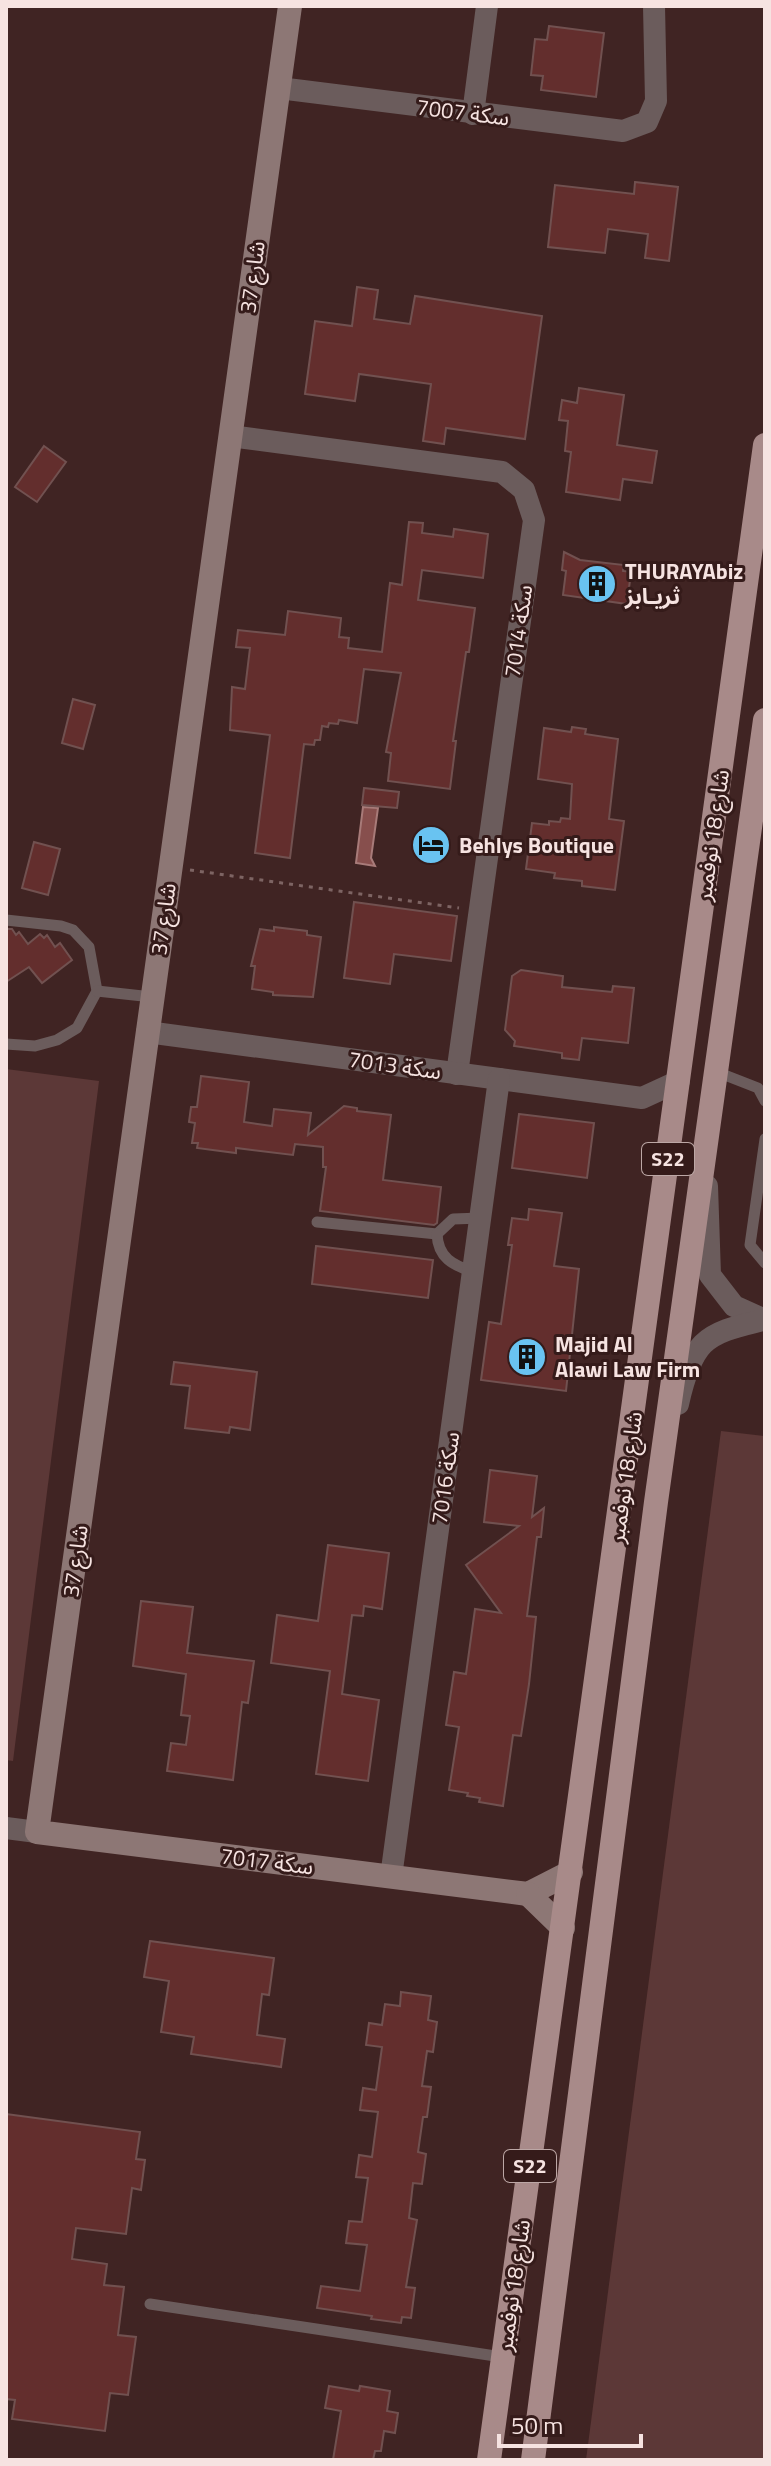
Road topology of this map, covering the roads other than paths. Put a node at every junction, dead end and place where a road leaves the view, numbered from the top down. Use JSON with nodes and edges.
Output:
{"nodes":[{"id":1,"x":290,"y":6,"type":"edge"},
{"id":2,"x":487,"y":6,"type":"edge"},
{"id":3,"x":654,"y":6,"type":"edge"},
{"id":4,"x":279,"y":88,"type":"junction"},
{"id":5,"x":473,"y":114,"type":"junction"},
{"id":6,"x":230,"y":436,"type":"junction"},
{"id":7,"x":765,"y":445,"type":"edge"},
{"id":8,"x":765,"y":720,"type":"edge"},
{"id":9,"x":6,"y":920,"type":"edge"},
{"id":10,"x":97,"y":991,"type":"junction"},
{"id":11,"x":152,"y":997,"type":"junction"},
{"id":12,"x":147,"y":1032,"type":"junction"},
{"id":13,"x":6,"y":1044,"type":"edge"},
{"id":14,"x":717,"y":1072,"type":"junction"},
{"id":15,"x":457,"y":1074,"type":"junction"},
{"id":16,"x":499,"y":1079,"type":"junction"},
{"id":17,"x":679,"y":1081,"type":"junction"},
{"id":18,"x":642,"y":1098,"type":"junction"},
{"id":19,"x":765,"y":1101,"type":"edge"},
{"id":20,"x":672,"y":1129,"type":"junction"},
{"id":21,"x":765,"y":1139,"type":"edge"},
{"id":22,"x":706,"y":1142,"type":"junction"},
{"id":23,"x":481,"y":1218,"type":"junction"},
{"id":24,"x":317,"y":1222,"type":"dead end"},
{"id":25,"x":437,"y":1234,"type":"junction"},
{"id":26,"x":765,"y":1263,"type":"edge"},
{"id":27,"x":473,"y":1272,"type":"junction"},
{"id":28,"x":764,"y":1320,"type":"edge"},
{"id":29,"x":656,"y":1502,"type":"junction"},
{"id":30,"x":6,"y":1828,"type":"edge"},
{"id":31,"x":37,"y":1832,"type":"junction"},
{"id":32,"x":571,"y":1872,"type":"junction"},
{"id":33,"x":391,"y":1877,"type":"junction"},
{"id":34,"x":528,"y":1894,"type":"junction"},
{"id":35,"x":563,"y":1928,"type":"junction"},
{"id":36,"x":150,"y":2304,"type":"dead end"},
{"id":37,"x":503,"y":2357,"type":"junction"},
{"id":38,"x":489,"y":2460,"type":"edge"},
{"id":39,"x":533,"y":2460,"type":"edge"}],
"edges":[{"from":1,"to":4,"type":"street","name":"شارع 37"},
{"from":2,"to":5,"type":"street"},
{"from":3,"to":5,"type":"street","name":"سكة 7007"},
{"from":4,"to":5,"type":"street","name":"سكة 7007"},
{"from":4,"to":6,"type":"street","name":"شارع 37"},
{"from":6,"to":11,"type":"street","name":"شارع 37"},
{"from":6,"to":15,"type":"street","name":"سكة 7014"},
{"from":7,"to":17,"type":"main road","name":"شارع 18 نوفمبر","number":"S22"},
{"from":8,"to":14,"type":"main road","name":"شارع 18 نوفمبر","number":"S22"},
{"from":9,"to":10,"type":"lane"},
{"from":10,"to":11,"type":"lane"},
{"from":10,"to":13,"type":"lane"},
{"from":11,"to":12,"type":"street","name":"شارع 37"},
{"from":12,"to":15,"type":"street","name":"سكة 7013"},
{"from":12,"to":31,"type":"street","name":"شارع 37"},
{"from":14,"to":19,"type":"lane"},
{"from":14,"to":22,"type":"main road","name":"شارع 18 نوفمبر","number":"S22"},
{"from":15,"to":16,"type":"street","name":"سكة 7013"},
{"from":16,"to":18,"type":"street","name":"سكة 7013"},
{"from":16,"to":23,"type":"street","name":"سكة 7016"},
{"from":17,"to":18,"type":"street"},
{"from":17,"to":20,"type":"main road","name":"شارع 18 نوفمبر","number":"S22"},
{"from":18,"to":20,"type":"street"},
{"from":20,"to":32,"type":"main road","name":"شارع 18 نوفمبر","number":"S22"},
{"from":21,"to":26,"type":"lane"},
{"from":22,"to":28,"type":"street"},
{"from":22,"to":29,"type":"main road","name":"شارع 18 نوفمبر","number":"S22"},
{"from":23,"to":25,"type":"lane"},
{"from":23,"to":27,"type":"street","name":"سكة 7016"},
{"from":24,"to":25,"type":"lane"},
{"from":25,"to":27,"type":"lane"},
{"from":27,"to":33,"type":"street","name":"سكة 7016"},
{"from":28,"to":29,"type":"street"},
{"from":29,"to":39,"type":"main road","name":"شارع 18 نوفمبر","number":"S22"},
{"from":30,"to":31,"type":"street","name":"سكة 7017"},
{"from":31,"to":33,"type":"street","name":"سكة 7017"},
{"from":32,"to":34,"type":"street"},
{"from":32,"to":35,"type":"main road","name":"شارع 18 نوفمبر","number":"S22"},
{"from":33,"to":34,"type":"street","name":"سكة 7017"},
{"from":34,"to":35,"type":"street"},
{"from":35,"to":37,"type":"main road","name":"شارع 18 نوفمبر","number":"S22"},
{"from":36,"to":37,"type":"lane"},
{"from":37,"to":38,"type":"main road","name":"شارع 18 نوفمبر","number":"S22"}]}
